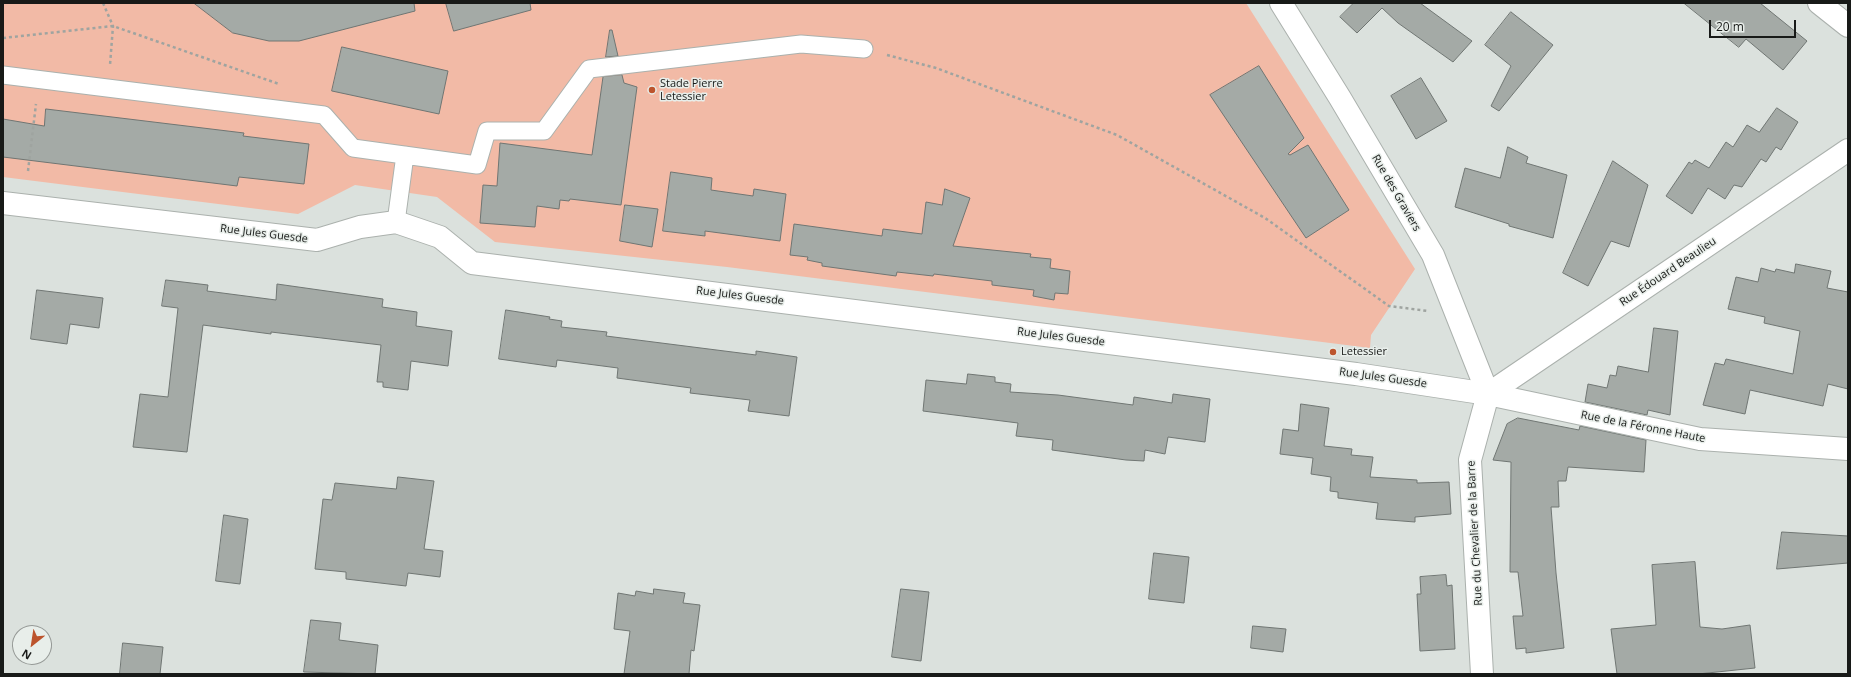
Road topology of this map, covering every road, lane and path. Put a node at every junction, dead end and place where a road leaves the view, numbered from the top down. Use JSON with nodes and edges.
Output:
{"nodes":[{"id":1,"x":104,"y":3,"type":"edge"},
{"id":2,"x":1281,"y":3,"type":"edge"},
{"id":3,"x":1819,"y":3,"type":"edge"},
{"id":4,"x":112,"y":26,"type":"junction"},
{"id":5,"x":1848,"y":26,"type":"edge"},
{"id":6,"x":3,"y":38,"type":"edge"},
{"id":7,"x":864,"y":49,"type":"joint"},
{"id":8,"x":3,"y":74,"type":"edge"},
{"id":9,"x":38,"y":79,"type":"junction"},
{"id":10,"x":282,"y":87,"type":"dead end"},
{"id":11,"x":108,"y":88,"type":"junction"},
{"id":12,"x":1848,"y":150,"type":"edge"},
{"id":13,"x":405,"y":156,"type":"junction"},
{"id":14,"x":28,"y":171,"type":"dead end"},
{"id":15,"x":3,"y":203,"type":"edge"},
{"id":16,"x":396,"y":222,"type":"junction"},
{"id":17,"x":1431,"y":312,"type":"dead end"},
{"id":18,"x":1488,"y":394,"type":"junction"},
{"id":19,"x":1848,"y":449,"type":"edge"},
{"id":20,"x":1482,"y":674,"type":"edge"}],
"edges":[{"from":1,"to":4,"type":"path"},
{"from":2,"to":18,"type":"street","name":"Rue des Graviers"},
{"from":3,"to":5,"type":"street"},
{"from":4,"to":6,"type":"path"},
{"from":4,"to":10,"type":"path"},
{"from":4,"to":11,"type":"path"},
{"from":7,"to":13,"type":"lane"},
{"from":7,"to":17,"type":"path"},
{"from":8,"to":9,"type":"lane"},
{"from":9,"to":11,"type":"lane"},
{"from":9,"to":14,"type":"path"},
{"from":11,"to":13,"type":"lane"},
{"from":12,"to":18,"type":"street","name":"Rue Édouard Beaulieu"},
{"from":13,"to":16,"type":"lane"},
{"from":15,"to":16,"type":"street","name":"Rue Jules Guesde"},
{"from":16,"to":18,"type":"street","name":"Rue Jules Guesde"},
{"from":18,"to":19,"type":"street","name":"Rue de la Féronne Haute"},
{"from":18,"to":20,"type":"street","name":"Rue du Chevalier de la Barre"}]}
